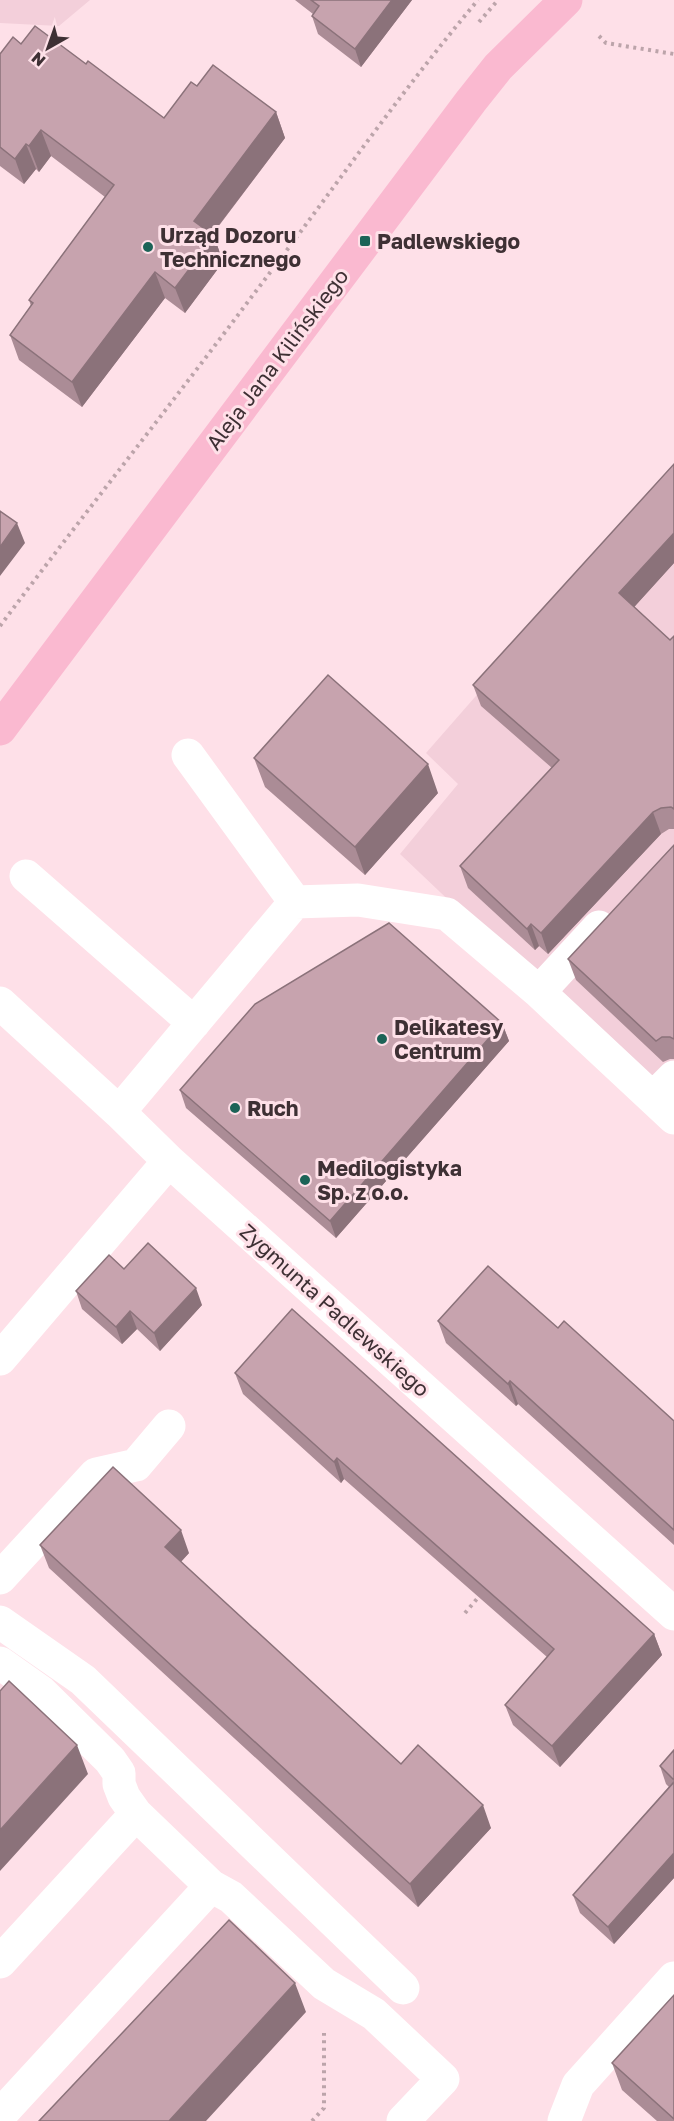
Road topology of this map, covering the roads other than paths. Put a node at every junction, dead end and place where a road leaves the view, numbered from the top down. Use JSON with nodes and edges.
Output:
{"nodes":[{"id":1,"x":566,"y":0,"type":"edge"},
{"id":2,"x":0,"y":729,"type":"edge"},
{"id":3,"x":188,"y":755,"type":"dead end"},
{"id":4,"x":26,"y":876,"type":"dead end"},
{"id":5,"x":296,"y":902,"type":"junction"},
{"id":6,"x":618,"y":906,"type":"edge"},
{"id":7,"x":539,"y":992,"type":"junction"},
{"id":8,"x":0,"y":1003,"type":"edge"},
{"id":9,"x":194,"y":1023,"type":"junction"},
{"id":10,"x":667,"y":1098,"type":"edge"},
{"id":11,"x":119,"y":1112,"type":"junction"},
{"id":12,"x":169,"y":1161,"type":"junction"},
{"id":13,"x":0,"y":1359,"type":"edge"},
{"id":14,"x":169,"y":1426,"type":"dead end"},
{"id":15,"x":0,"y":1578,"type":"edge"},
{"id":16,"x":674,"y":1614,"type":"edge"},
{"id":17,"x":0,"y":1622,"type":"edge"},
{"id":18,"x":0,"y":1663,"type":"edge"},
{"id":19,"x":136,"y":1814,"type":"junction"},
{"id":20,"x":211,"y":1886,"type":"junction"},
{"id":21,"x":0,"y":1962,"type":"edge"},
{"id":22,"x":674,"y":1978,"type":"edge"},
{"id":23,"x":403,"y":1988,"type":"dead end"},
{"id":24,"x":0,"y":2115,"type":"edge"},
{"id":25,"x":403,"y":2121,"type":"edge"},
{"id":26,"x":564,"y":2121,"type":"edge"}],
"edges":[{"from":1,"to":2,"type":"main road","name":"Aleja Jana Kilińskiego"},
{"from":3,"to":5,"type":"street"},
{"from":4,"to":9,"type":"street"},
{"from":5,"to":7,"type":"street"},
{"from":5,"to":9,"type":"street"},
{"from":6,"to":7,"type":"street"},
{"from":7,"to":10,"type":"street"},
{"from":8,"to":11,"type":"street","name":"Zygmunta Padlewskiego"},
{"from":9,"to":11,"type":"street"},
{"from":11,"to":12,"type":"street","name":"Zygmunta Padlewskiego"},
{"from":12,"to":13,"type":"street"},
{"from":12,"to":16,"type":"street","name":"Zygmunta Padlewskiego"},
{"from":14,"to":15,"type":"street"},
{"from":17,"to":23,"type":"street"},
{"from":18,"to":19,"type":"street"},
{"from":19,"to":20,"type":"street"},
{"from":19,"to":21,"type":"street"},
{"from":20,"to":24,"type":"street"},
{"from":20,"to":25,"type":"street"},
{"from":22,"to":26,"type":"street"}]}
